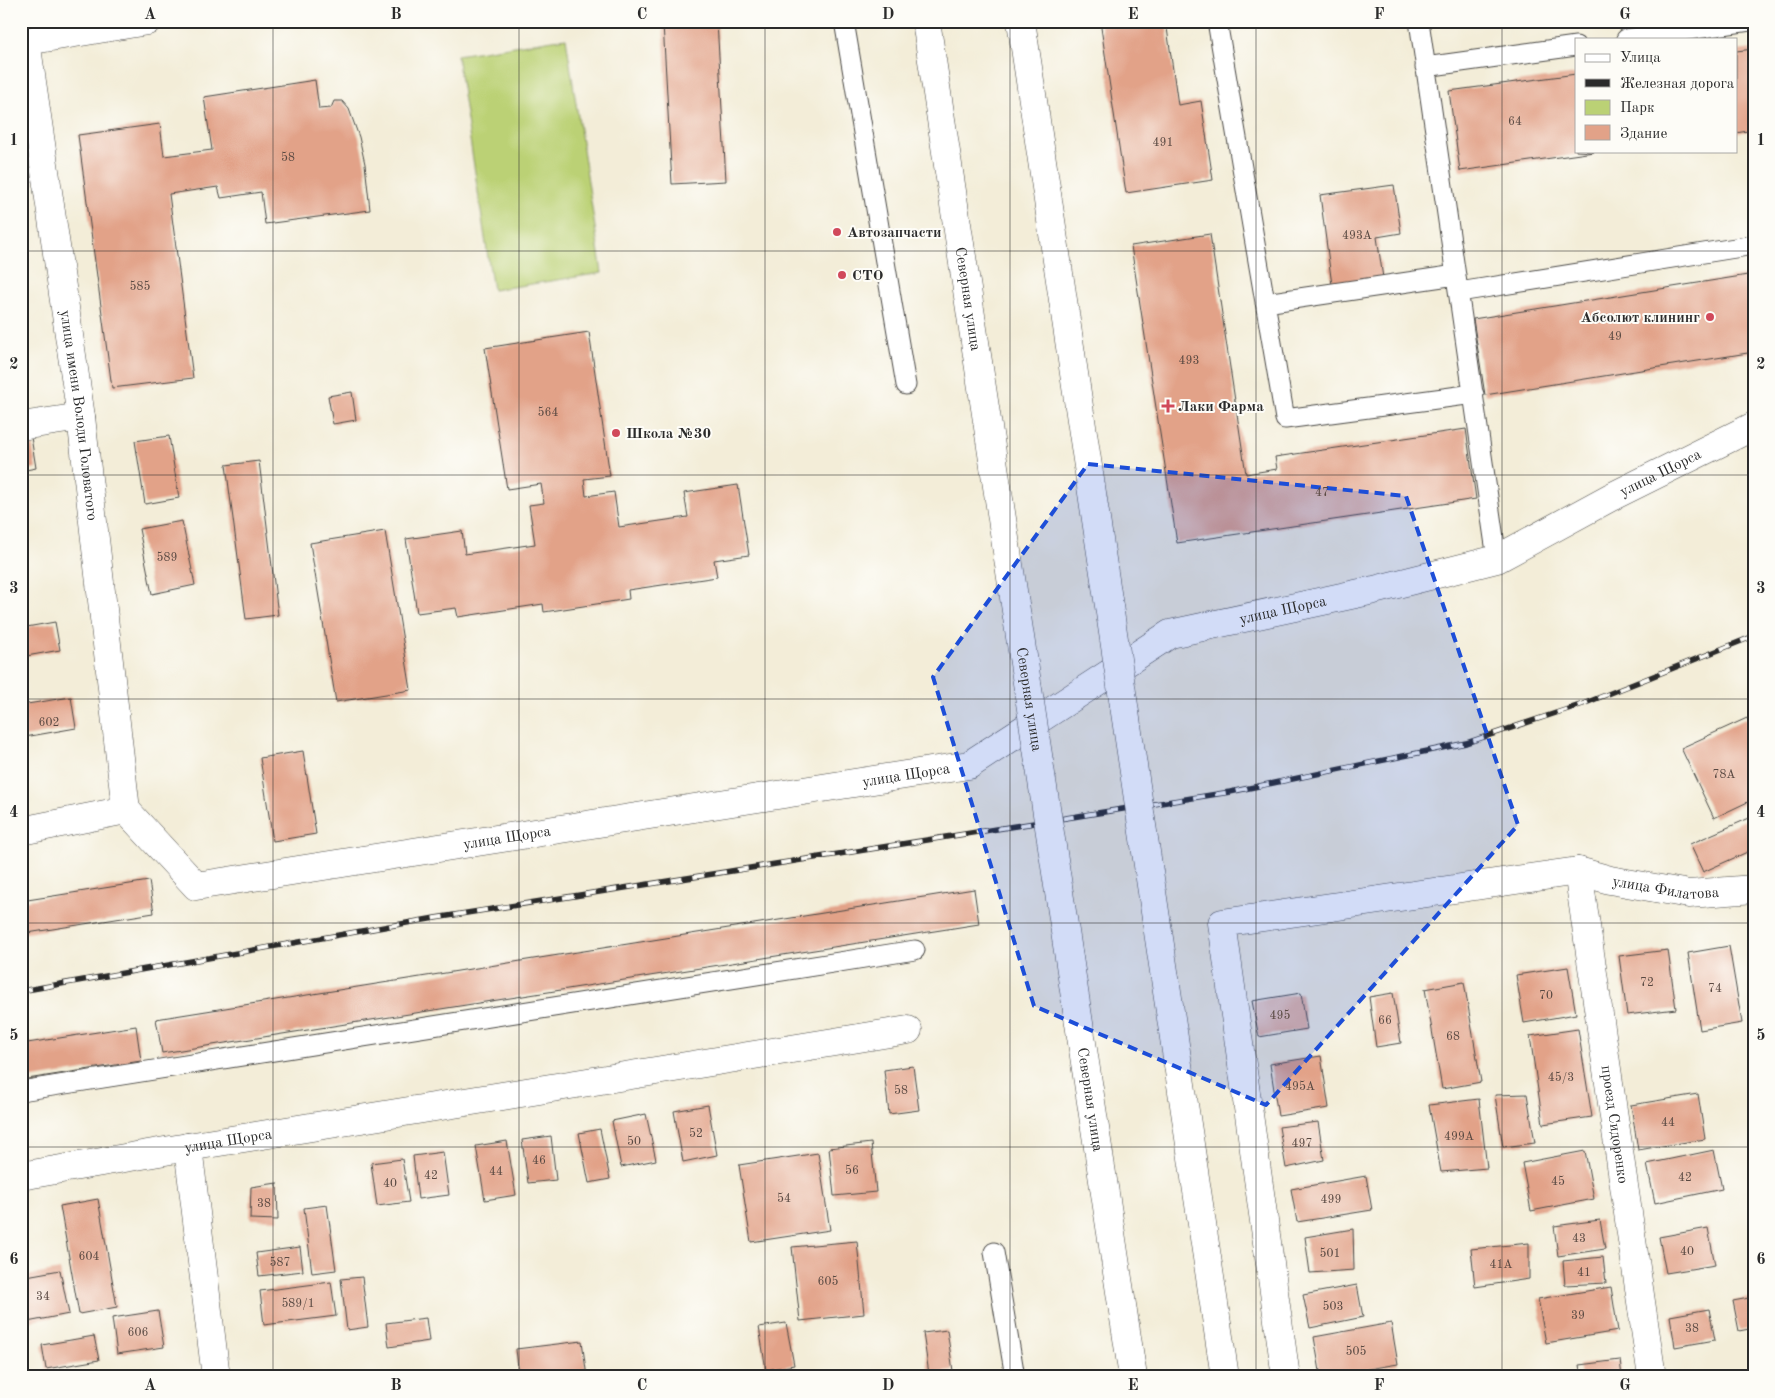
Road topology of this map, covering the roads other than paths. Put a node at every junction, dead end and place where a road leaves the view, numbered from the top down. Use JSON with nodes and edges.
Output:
{"nodes":[{"id":1,"x":147,"y":21,"type":"edge"},
{"id":2,"x":844,"y":21,"type":"edge"},
{"id":3,"x":926,"y":21,"type":"edge"},
{"id":4,"x":1021,"y":21,"type":"edge"},
{"id":5,"x":1217,"y":21,"type":"edge"},
{"id":6,"x":1419,"y":21,"type":"edge"},
{"id":7,"x":1750,"y":21,"type":"edge"},
{"id":8,"x":23,"y":35,"type":"edge"},
{"id":9,"x":1633,"y":38,"type":"edge"},
{"id":10,"x":1575,"y":46,"type":"edge"},
{"id":11,"x":1426,"y":67,"type":"junction"},
{"id":12,"x":1754,"y":245,"type":"edge"},
{"id":13,"x":1458,"y":283,"type":"junction"},
{"id":14,"x":1265,"y":303,"type":"junction"},
{"id":15,"x":906,"y":385,"type":"dead end"},
{"id":16,"x":1474,"y":394,"type":"junction"},
{"id":17,"x":80,"y":417,"type":"junction"},
{"id":18,"x":21,"y":426,"type":"edge"},
{"id":19,"x":1754,"y":426,"type":"edge"},
{"id":20,"x":1497,"y":560,"type":"junction"},
{"id":21,"x":126,"y":810,"type":"junction"},
{"id":22,"x":21,"y":831,"type":"edge"},
{"id":23,"x":1578,"y":871,"type":"junction"},
{"id":24,"x":1754,"y":889,"type":"edge"},
{"id":25,"x":915,"y":950,"type":"dead end"},
{"id":26,"x":908,"y":1030,"type":"dead end"},
{"id":27,"x":21,"y":1091,"type":"edge"},
{"id":28,"x":188,"y":1147,"type":"junction"},
{"id":29,"x":21,"y":1176,"type":"edge"},
{"id":30,"x":994,"y":1252,"type":"dead end"},
{"id":31,"x":216,"y":1377,"type":"edge"},
{"id":32,"x":1015,"y":1377,"type":"edge"},
{"id":33,"x":1133,"y":1377,"type":"edge"},
{"id":34,"x":1226,"y":1377,"type":"edge"},
{"id":35,"x":1286,"y":1377,"type":"edge"},
{"id":36,"x":1652,"y":1377,"type":"edge"}],
"edges":[{"from":1,"to":8,"type":"street"},
{"from":2,"to":15,"type":"lane"},
{"from":3,"to":33,"type":"street","name":"Северная улица","bridge":true},
{"from":4,"to":34,"type":"street","bridge":true},
{"from":5,"to":14,"type":"lane"},
{"from":6,"to":11,"type":"lane"},
{"from":7,"to":9,"type":"lane"},
{"from":8,"to":17,"type":"street","name":"улица имени Володи Головатого"},
{"from":10,"to":11,"type":"lane"},
{"from":11,"to":13,"type":"lane"},
{"from":12,"to":13,"type":"lane"},
{"from":13,"to":14,"type":"lane"},
{"from":13,"to":16,"type":"lane"},
{"from":14,"to":16,"type":"lane"},
{"from":16,"to":20,"type":"lane"},
{"from":17,"to":18,"type":"street"},
{"from":17,"to":21,"type":"street","name":"улица имени Володи Головатого"},
{"from":19,"to":20,"type":"street","name":"улица Щорса"},
{"from":20,"to":21,"type":"street","name":"улица Щорса"},
{"from":21,"to":22,"type":"street"},
{"from":23,"to":24,"type":"street","name":"улица Филатова"},
{"from":23,"to":35,"type":"street"},
{"from":23,"to":36,"type":"street","name":"проезд Сидоренко"},
{"from":25,"to":27,"type":"lane"},
{"from":26,"to":28,"type":"street","name":"улица Щорса"},
{"from":28,"to":29,"type":"street","name":"улица Щорса"},
{"from":28,"to":31,"type":"street"},
{"from":30,"to":32,"type":"lane"}]}
